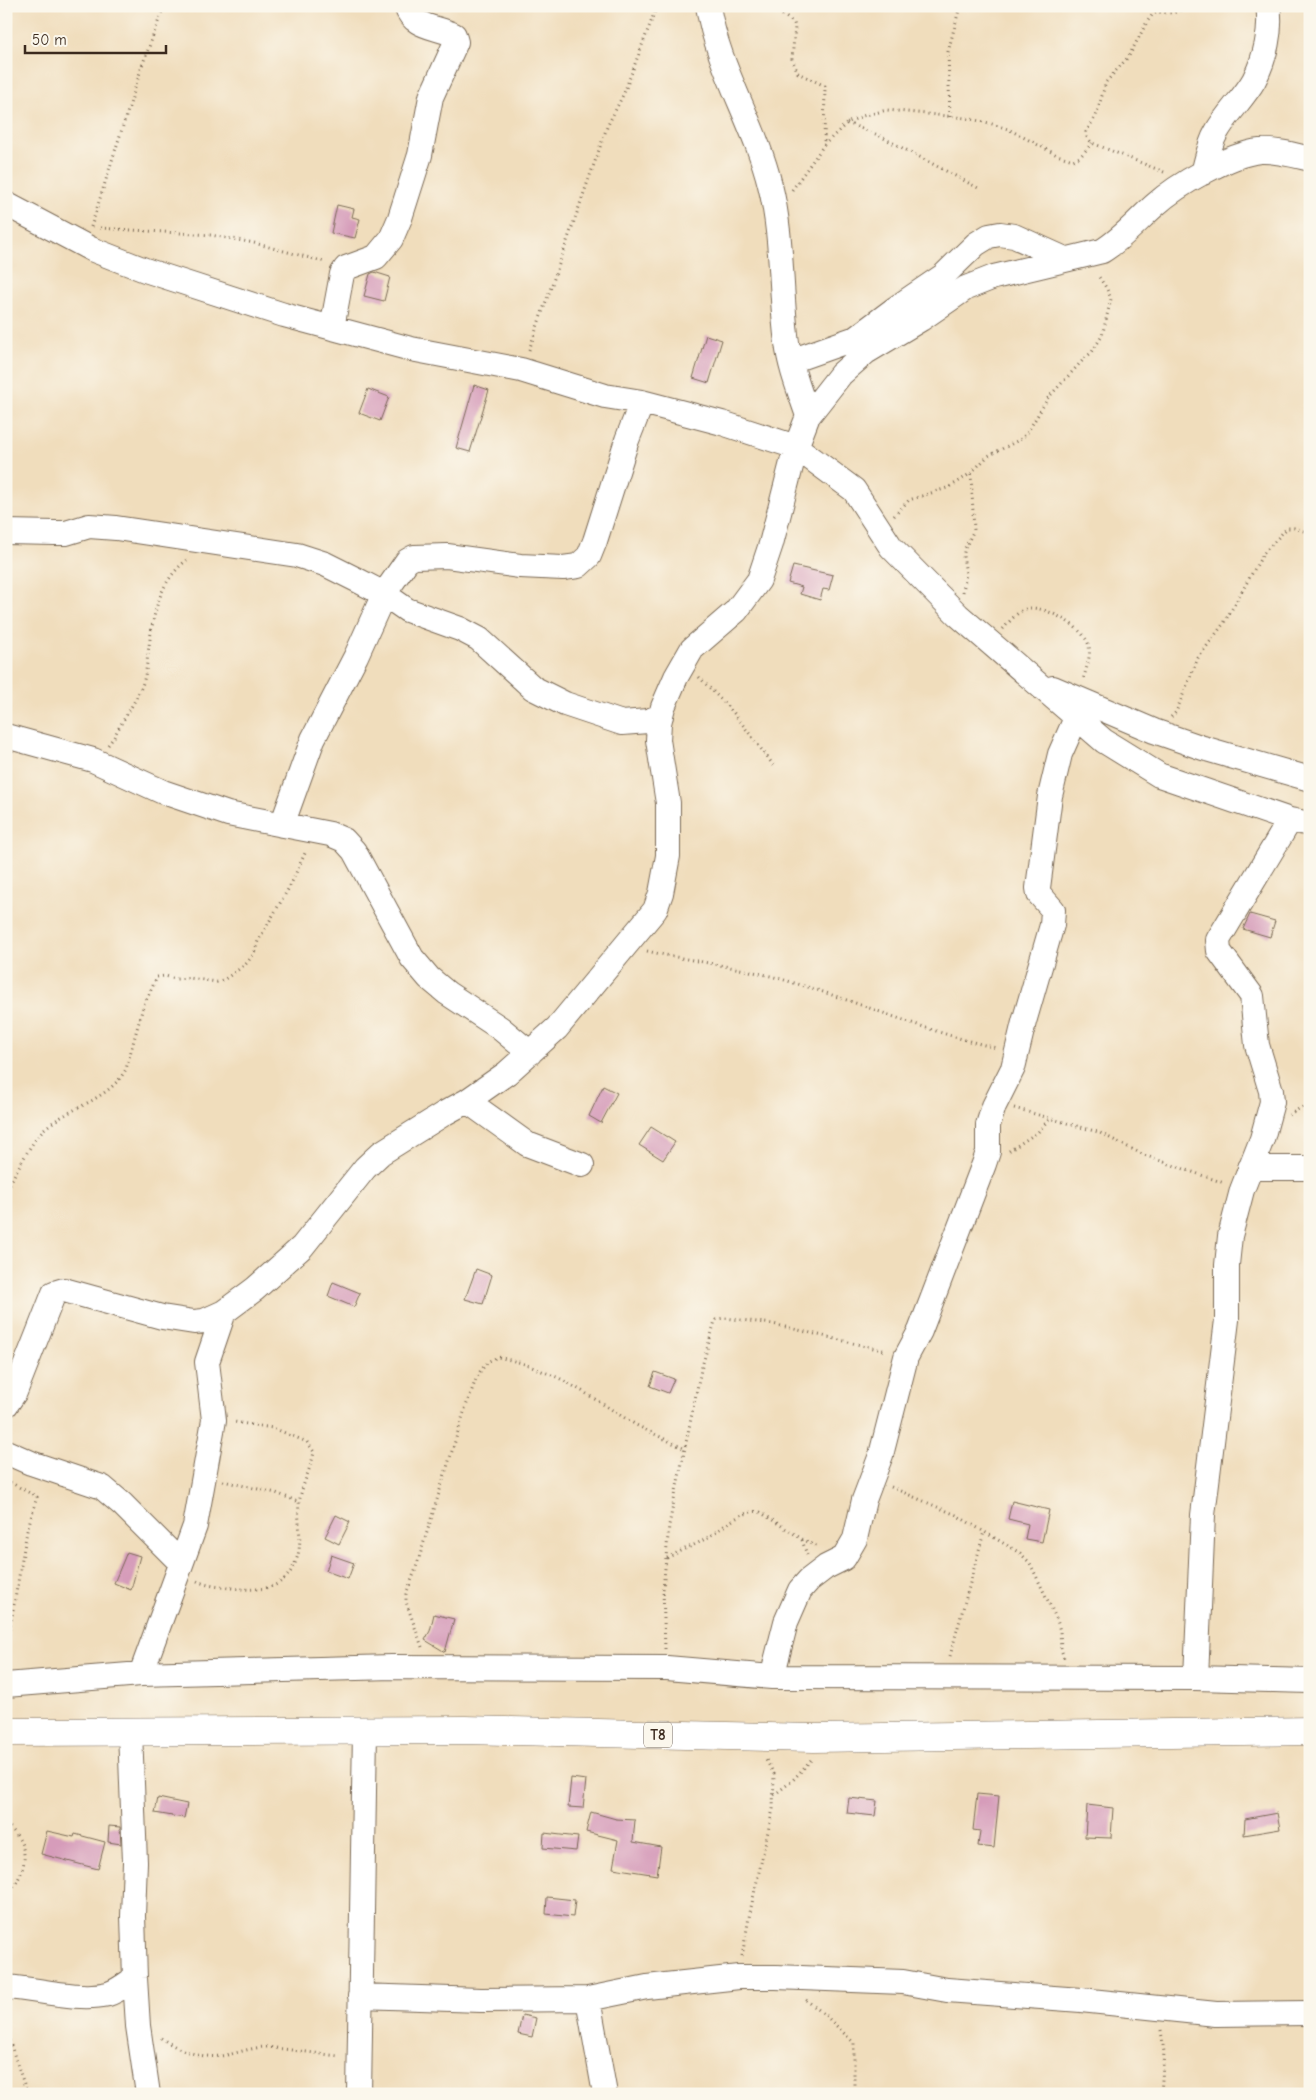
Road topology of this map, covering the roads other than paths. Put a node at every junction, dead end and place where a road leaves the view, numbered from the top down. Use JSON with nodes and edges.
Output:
{"nodes":[{"id":1,"x":406,"y":6,"type":"edge"},
{"id":2,"x":708,"y":6,"type":"edge"},
{"id":3,"x":1268,"y":6,"type":"edge"},
{"id":4,"x":1310,"y":158,"type":"edge"},
{"id":5,"x":1203,"y":173,"type":"junction"},
{"id":6,"x":6,"y":204,"type":"edge"},
{"id":7,"x":1074,"y":258,"type":"junction"},
{"id":8,"x":332,"y":328,"type":"junction"},
{"id":9,"x":791,"y":361,"type":"junction"},
{"id":10,"x":642,"y":402,"type":"junction"},
{"id":11,"x":808,"y":416,"type":"junction"},
{"id":12,"x":796,"y":447,"type":"junction"},
{"id":13,"x":6,"y":532,"type":"edge"},
{"id":14,"x":384,"y":594,"type":"junction"},
{"id":15,"x":1076,"y":708,"type":"junction"},
{"id":16,"x":661,"y":716,"type":"junction"},
{"id":17,"x":6,"y":736,"type":"edge"},
{"id":18,"x":1310,"y":779,"type":"edge"},
{"id":19,"x":1300,"y":822,"type":"edge"},
{"id":20,"x":282,"y":825,"type":"junction"},
{"id":21,"x":530,"y":1053,"type":"junction"},
{"id":22,"x":467,"y":1101,"type":"junction"},
{"id":23,"x":582,"y":1165,"type":"dead end"},
{"id":24,"x":1310,"y":1168,"type":"edge"},
{"id":25,"x":1246,"y":1179,"type":"junction"},
{"id":26,"x":224,"y":1312,"type":"junction"},
{"id":27,"x":6,"y":1404,"type":"edge"},
{"id":28,"x":6,"y":1452,"type":"edge"},
{"id":29,"x":180,"y":1565,"type":"junction"},
{"id":30,"x":141,"y":1674,"type":"junction"},
{"id":31,"x":772,"y":1676,"type":"junction"},
{"id":32,"x":1196,"y":1678,"type":"junction"},
{"id":33,"x":1310,"y":1681,"type":"edge"},
{"id":34,"x":6,"y":1685,"type":"edge"},
{"id":35,"x":130,"y":1731,"type":"junction"},
{"id":36,"x":365,"y":1731,"type":"junction"},
{"id":37,"x":1310,"y":1731,"type":"edge"},
{"id":38,"x":6,"y":1732,"type":"edge"},
{"id":39,"x":135,"y":1978,"type":"junction"},
{"id":40,"x":6,"y":1987,"type":"edge"},
{"id":41,"x":91,"y":1996,"type":"junction"},
{"id":42,"x":360,"y":1996,"type":"junction"},
{"id":43,"x":588,"y":1999,"type":"junction"},
{"id":44,"x":1310,"y":2013,"type":"edge"},
{"id":45,"x":138,"y":2026,"type":"junction"},
{"id":46,"x":148,"y":2094,"type":"edge"},
{"id":47,"x":360,"y":2094,"type":"edge"},
{"id":48,"x":605,"y":2094,"type":"edge"}],
"edges":[{"from":1,"to":8,"type":"street"},
{"from":2,"to":9,"type":"street"},
{"from":3,"to":5,"type":"street"},
{"from":4,"to":5,"type":"street"},
{"from":5,"to":7,"type":"street"},
{"from":6,"to":8,"type":"street"},
{"from":7,"to":9,"type":"street"},
{"from":7,"to":11,"type":"street"},
{"from":8,"to":10,"type":"street"},
{"from":9,"to":11,"type":"street"},
{"from":10,"to":12,"type":"street"},
{"from":10,"to":14,"type":"street"},
{"from":11,"to":12,"type":"street"},
{"from":12,"to":15,"type":"street"},
{"from":12,"to":16,"type":"street"},
{"from":13,"to":14,"type":"street"},
{"from":14,"to":16,"type":"street"},
{"from":14,"to":20,"type":"street"},
{"from":15,"to":18,"type":"street"},
{"from":15,"to":19,"type":"street"},
{"from":15,"to":31,"type":"street"},
{"from":16,"to":21,"type":"street"},
{"from":17,"to":20,"type":"street"},
{"from":19,"to":25,"type":"street"},
{"from":20,"to":21,"type":"street"},
{"from":21,"to":22,"type":"street"},
{"from":22,"to":23,"type":"street"},
{"from":22,"to":26,"type":"street"},
{"from":24,"to":25,"type":"street"},
{"from":25,"to":32,"type":"street"},
{"from":26,"to":27,"type":"street"},
{"from":26,"to":29,"type":"street"},
{"from":28,"to":29,"type":"street"},
{"from":29,"to":30,"type":"street"},
{"from":30,"to":31,"type":"street"},
{"from":30,"to":34,"type":"street"},
{"from":31,"to":32,"type":"street"},
{"from":32,"to":33,"type":"street"},
{"from":35,"to":36,"type":"highway","number":"T8"},
{"from":35,"to":38,"type":"highway","number":"T8"},
{"from":35,"to":39,"type":"street"},
{"from":36,"to":37,"type":"highway","number":"T8"},
{"from":36,"to":42,"type":"street"},
{"from":39,"to":41,"type":"street"},
{"from":39,"to":45,"type":"street"},
{"from":40,"to":41,"type":"street"},
{"from":41,"to":45,"type":"street"},
{"from":42,"to":43,"type":"street"},
{"from":42,"to":47,"type":"street"},
{"from":43,"to":44,"type":"street"},
{"from":43,"to":48,"type":"street"},
{"from":45,"to":46,"type":"street"}]}
